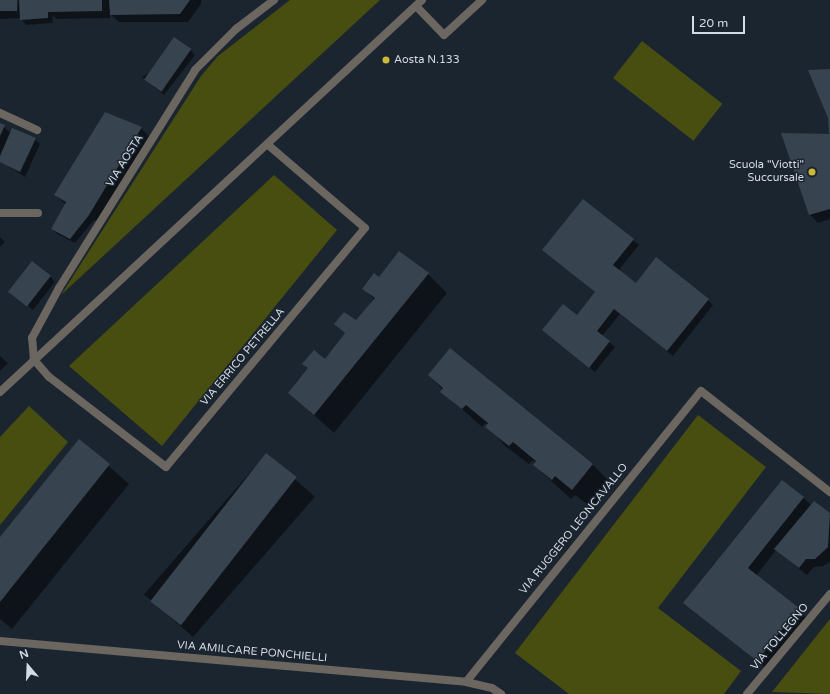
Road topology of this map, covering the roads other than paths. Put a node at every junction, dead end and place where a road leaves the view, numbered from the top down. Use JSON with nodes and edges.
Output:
{"nodes":[{"id":1,"x":274,"y":0,"type":"edge"},
{"id":2,"x":482,"y":0,"type":"edge"},
{"id":3,"x":419,"y":3,"type":"edge"},
{"id":4,"x":0,"y":113,"type":"edge"},
{"id":5,"x":37,"y":130,"type":"dead end"},
{"id":6,"x":267,"y":144,"type":"junction"},
{"id":7,"x":0,"y":213,"type":"edge"},
{"id":8,"x":38,"y":213,"type":"dead end"},
{"id":9,"x":34,"y":360,"type":"junction"},
{"id":10,"x":0,"y":392,"type":"edge"},
{"id":11,"x":830,"y":492,"type":"edge"},
{"id":12,"x":830,"y":594,"type":"edge"},
{"id":13,"x":0,"y":641,"type":"edge"},
{"id":14,"x":466,"y":682,"type":"junction"},
{"id":15,"x":500,"y":694,"type":"edge"},
{"id":16,"x":747,"y":694,"type":"edge"}],
"edges":[{"from":1,"to":9,"type":"street","name":"VIA AOSTA"},
{"from":2,"to":3,"type":"street"},
{"from":3,"to":6,"type":"street"},
{"from":4,"to":5,"type":"street"},
{"from":6,"to":9,"type":"street"},
{"from":6,"to":9,"type":"street","name":"VIA ERRICO PETRELLA"},
{"from":7,"to":8,"type":"street"},
{"from":9,"to":10,"type":"street"},
{"from":11,"to":14,"type":"street","name":"VIA RUGGERO LEONCAVALLO"},
{"from":12,"to":16,"type":"street","name":"VIA TOLLEGNO"},
{"from":13,"to":14,"type":"street","name":"VIA AMILCARE PONCHIELLI"},
{"from":14,"to":15,"type":"street","name":"VIA AMILCARE PONCHIELLI"}]}
